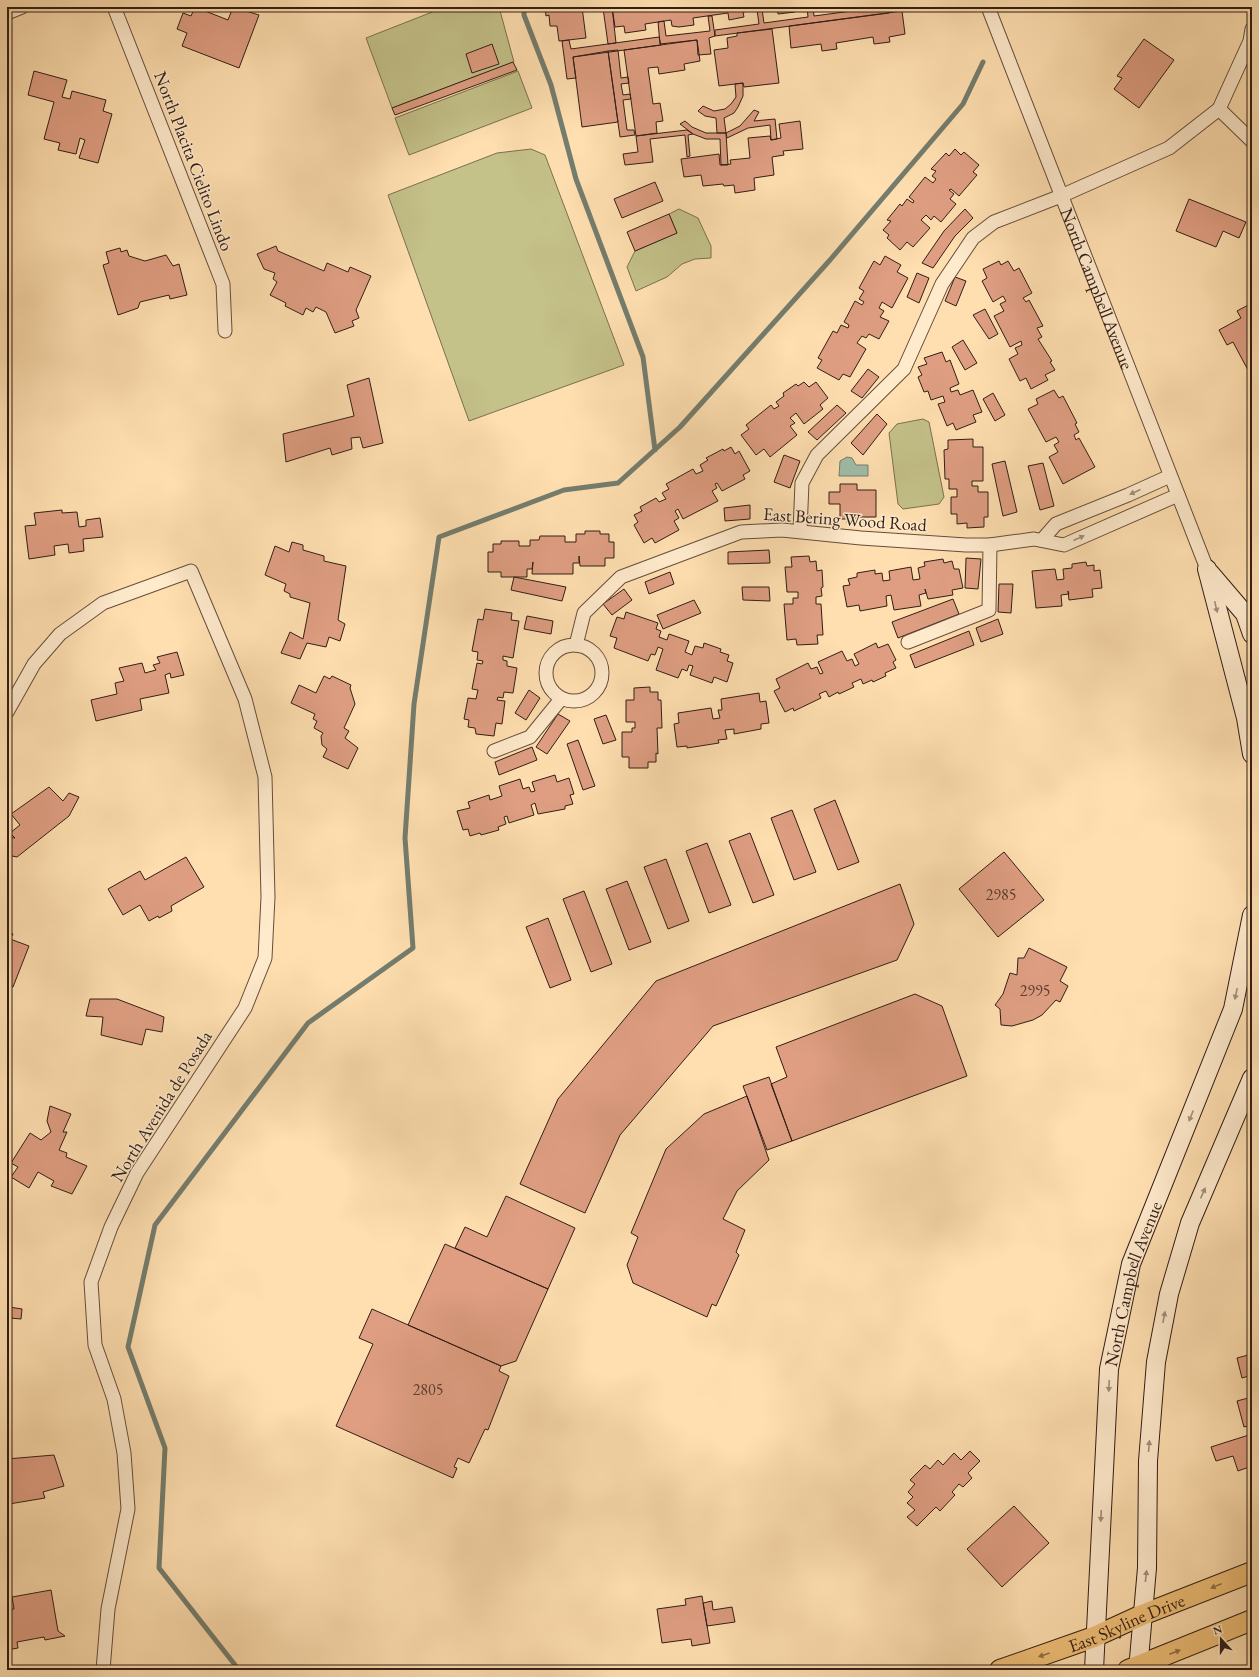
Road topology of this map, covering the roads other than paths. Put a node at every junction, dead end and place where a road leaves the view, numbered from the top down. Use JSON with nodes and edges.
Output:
{"nodes":[{"id":1,"x":22,"y":7,"type":"edge"},
{"id":2,"x":114,"y":7,"type":"edge"},
{"id":3,"x":988,"y":7,"type":"edge"},
{"id":4,"x":7,"y":13,"type":"edge"},
{"id":5,"x":1252,"y":29,"type":"edge"},
{"id":6,"x":1219,"y":109,"type":"junction"},
{"id":7,"x":1252,"y":141,"type":"edge"},
{"id":8,"x":1061,"y":196,"type":"junction"},
{"id":9,"x":225,"y":330,"type":"dead end"},
{"id":10,"x":1170,"y":476,"type":"junction"},
{"id":11,"x":1178,"y":495,"type":"junction"},
{"id":12,"x":800,"y":532,"type":"junction"},
{"id":13,"x":1042,"y":540,"type":"junction"},
{"id":14,"x":990,"y":545,"type":"junction"},
{"id":15,"x":1207,"y":569,"type":"junction"},
{"id":16,"x":1252,"y":634,"type":"edge"},
{"id":17,"x":908,"y":642,"type":"dead end"},
{"id":18,"x":576,"y":645,"type":"junction"},
{"id":19,"x":561,"y":699,"type":"junction"},
{"id":20,"x":7,"y":712,"type":"edge"},
{"id":21,"x":494,"y":751,"type":"dead end"},
{"id":22,"x":1252,"y":754,"type":"edge"},
{"id":23,"x":1252,"y":915,"type":"edge"},
{"id":24,"x":1252,"y":1078,"type":"edge"},
{"id":25,"x":1252,"y":1572,"type":"edge"},
{"id":26,"x":1142,"y":1615,"type":"junction"},
{"id":27,"x":1252,"y":1620,"type":"edge"},
{"id":28,"x":1094,"y":1637,"type":"junction"},
{"id":29,"x":1135,"y":1669,"type":"edge"},
{"id":30,"x":103,"y":1670,"type":"edge"},
{"id":31,"x":1000,"y":1670,"type":"edge"},
{"id":32,"x":1094,"y":1670,"type":"edge"}],
"edges":[{"from":1,"to":4,"type":"street"},
{"from":2,"to":9,"type":"street","name":"North Placita Cielito Lindo"},
{"from":3,"to":8,"type":"street","name":"North Campbell Avenue"},
{"from":5,"to":6,"type":"street"},
{"from":6,"to":7,"type":"street"},
{"from":6,"to":8,"type":"street"},
{"from":8,"to":10,"type":"street","name":"North Campbell Avenue"},
{"from":8,"to":12,"type":"street"},
{"from":10,"to":11,"type":"street","name":"North Campbell Avenue"},
{"from":10,"to":13,"type":"street","one_way":true},
{"from":13,"to":11,"type":"street","one_way":true},
{"from":11,"to":15,"type":"street","name":"North Campbell Avenue"},
{"from":12,"to":14,"type":"street","name":"East Bering Wood Road"},
{"from":12,"to":18,"type":"street","name":"East Bering Wood Road"},
{"from":13,"to":14,"type":"street","name":"East Bering Wood Road"},
{"from":14,"to":17,"type":"street"},
{"from":15,"to":16,"type":"street","name":"North Campbell Avenue"},
{"from":15,"to":22,"type":"street","name":"North Campbell Avenue","one_way":true},
{"from":18,"to":19,"type":"street"},
{"from":18,"to":19,"type":"street"},
{"from":19,"to":21,"type":"street"},
{"from":20,"to":30,"type":"street","name":"North Avenida de Posada"},
{"from":23,"to":28,"type":"street","name":"North Campbell Avenue","one_way":true},
{"from":26,"to":24,"type":"street","name":"North Campbell Avenue","one_way":true},
{"from":25,"to":26,"type":"main road","name":"East Skyline Drive","one_way":true},
{"from":26,"to":28,"type":"main road","name":"East Skyline Drive"},
{"from":26,"to":29,"type":"street","name":"North Campbell Avenue"},
{"from":29,"to":27,"type":"main road","one_way":true},
{"from":28,"to":31,"type":"main road","name":"East Skyline Drive","one_way":true},
{"from":28,"to":32,"type":"street","name":"North Campbell Avenue"}]}
